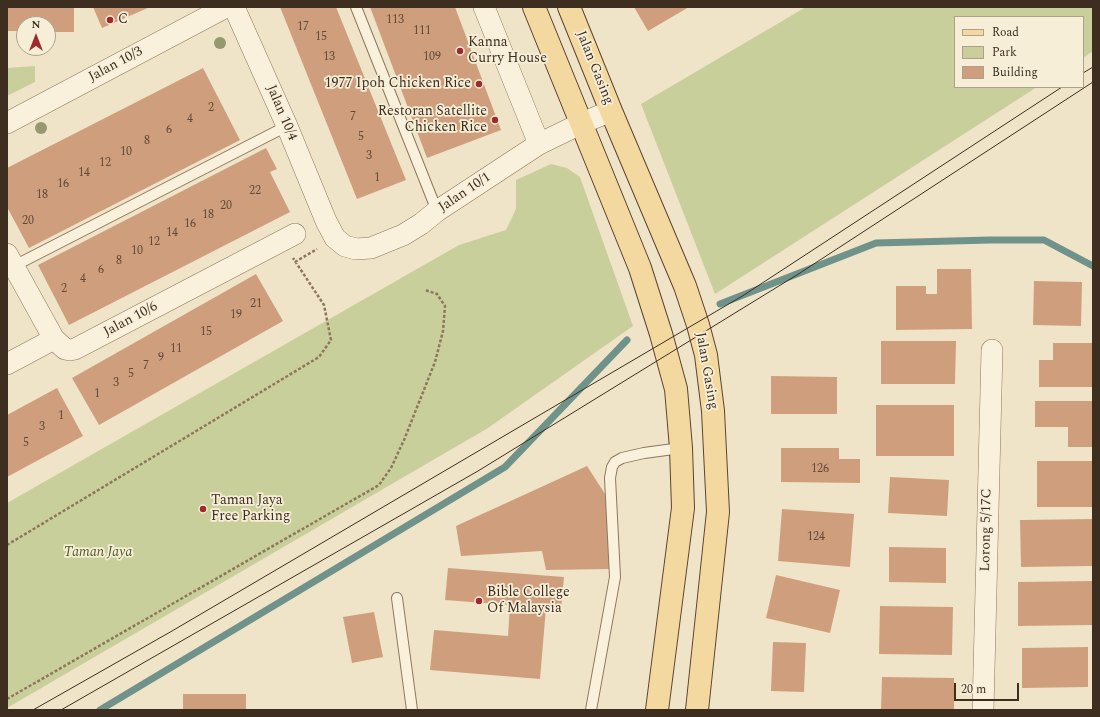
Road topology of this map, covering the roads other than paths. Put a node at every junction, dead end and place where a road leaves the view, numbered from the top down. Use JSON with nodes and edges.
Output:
{"nodes":[{"id":1,"x":234,"y":7,"type":"edge"},
{"id":2,"x":356,"y":7,"type":"edge"},
{"id":3,"x":484,"y":7,"type":"edge"},
{"id":4,"x":534,"y":7,"type":"edge"},
{"id":5,"x":569,"y":7,"type":"edge"},
{"id":6,"x":216,"y":9,"type":"edge"},
{"id":7,"x":611,"y":111,"type":"junction"},
{"id":8,"x":7,"y":123,"type":"edge"},
{"id":9,"x":582,"y":123,"type":"junction"},
{"id":10,"x":287,"y":126,"type":"junction"},
{"id":11,"x":539,"y":144,"type":"junction"},
{"id":12,"x":437,"y":211,"type":"junction"},
{"id":13,"x":326,"y":221,"type":"joint"},
{"id":14,"x":288,"y":237,"type":"road end"},
{"id":15,"x":10,"y":260,"type":"edge"},
{"id":16,"x":54,"y":339,"type":"junction"},
{"id":17,"x":992,"y":350,"type":"dead end"},
{"id":18,"x":7,"y":364,"type":"edge"},
{"id":19,"x":681,"y":448,"type":"junction"},
{"id":20,"x":397,"y":598,"type":"dead end"},
{"id":21,"x":412,"y":710,"type":"edge"},
{"id":22,"x":591,"y":710,"type":"edge"},
{"id":23,"x":657,"y":710,"type":"edge"},
{"id":24,"x":697,"y":710,"type":"edge"},
{"id":25,"x":983,"y":710,"type":"edge"}],
"edges":[{"from":1,"to":10,"type":"street","name":"Jalan 10/4"},
{"from":2,"to":12,"type":"lane"},
{"from":3,"to":11,"type":"street"},
{"from":4,"to":9,"type":"main road"},
{"from":5,"to":7,"type":"main road","name":"Jalan Gasing"},
{"from":6,"to":8,"type":"street","name":"Jalan 10/3"},
{"from":7,"to":9,"type":"street","name":"Jalan 10/1"},
{"from":7,"to":24,"type":"main road","name":"Jalan Gasing"},
{"from":9,"to":11,"type":"street","name":"Jalan 10/1"},
{"from":9,"to":19,"type":"main road"},
{"from":10,"to":13,"type":"street","name":"Jalan 10/4"},
{"from":10,"to":15,"type":"lane"},
{"from":11,"to":12,"type":"street","name":"Jalan 10/1"},
{"from":12,"to":13,"type":"street","name":"Jalan 10/1"},
{"from":14,"to":16,"type":"street","name":"Jalan 10/6"},
{"from":15,"to":16,"type":"street","name":"Jalan 10/6"},
{"from":16,"to":18,"type":"street"},
{"from":17,"to":25,"type":"street","name":"Lorong 5/17C"},
{"from":19,"to":22,"type":"lane"},
{"from":19,"to":23,"type":"main road"},
{"from":20,"to":21,"type":"lane"}]}
